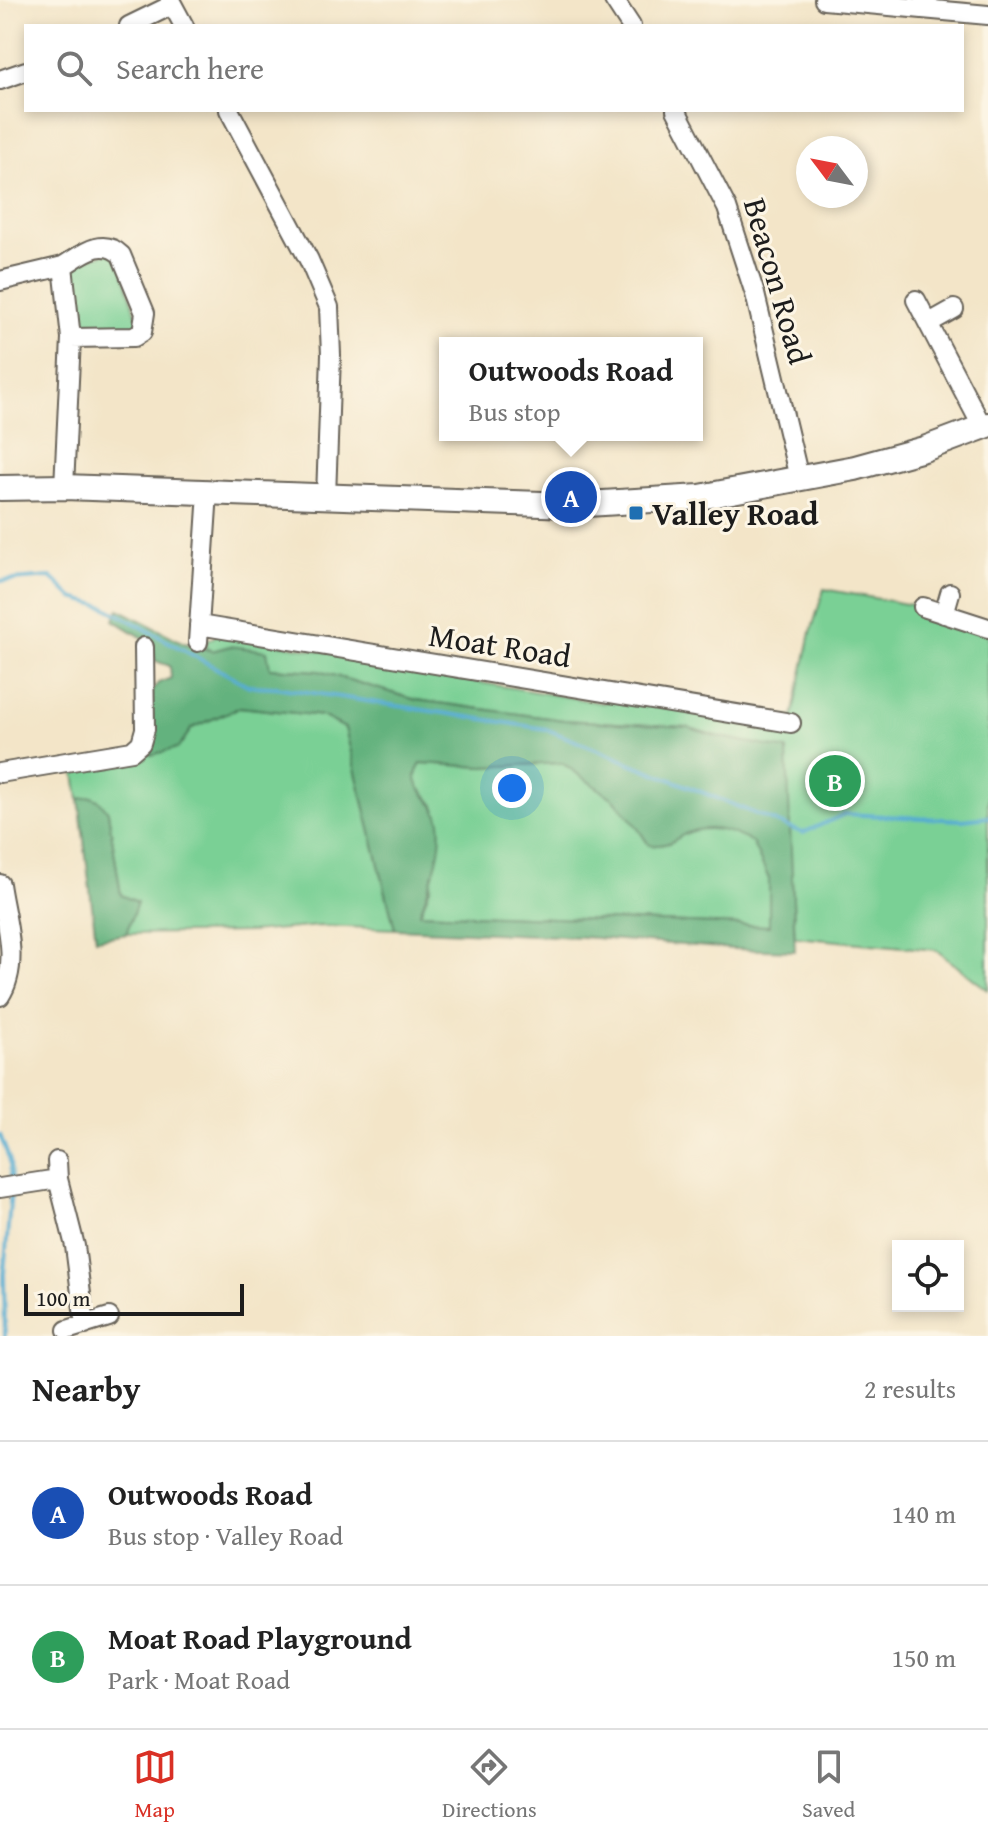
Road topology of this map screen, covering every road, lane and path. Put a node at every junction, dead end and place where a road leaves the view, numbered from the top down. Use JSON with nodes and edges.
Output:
{"nodes":[{"id":1,"x":614,"y":0,"type":"edge"},
{"id":2,"x":824,"y":0,"type":"edge"},
{"id":3,"x":171,"y":2,"type":"edge"},
{"id":4,"x":889,"y":3,"type":"edge"},
{"id":5,"x":988,"y":15,"type":"edge"},
{"id":6,"x":132,"y":24,"type":"edge"},
{"id":7,"x":183,"y":24,"type":"edge"},
{"id":8,"x":630,"y":24,"type":"edge"},
{"id":9,"x":24,"y":72,"type":"edge"},
{"id":10,"x":0,"y":80,"type":"edge"},
{"id":11,"x":230,"y":112,"type":"edge"},
{"id":12,"x":677,"y":112,"type":"edge"},
{"id":13,"x":63,"y":266,"type":"junction"},
{"id":14,"x":0,"y":281,"type":"edge"},
{"id":15,"x":916,"y":300,"type":"dead end"},
{"id":16,"x":954,"y":309,"type":"dead end"},
{"id":17,"x":929,"y":323,"type":"junction"},
{"id":18,"x":71,"y":338,"type":"junction"},
{"id":19,"x":985,"y":426,"type":"edge"},
{"id":20,"x":799,"y":478,"type":"junction"},
{"id":21,"x":64,"y":487,"type":"junction"},
{"id":22,"x":0,"y":488,"type":"edge"},
{"id":23,"x":208,"y":492,"type":"junction"},
{"id":24,"x":326,"y":497,"type":"junction"},
{"id":25,"x":950,"y":593,"type":"dead end"},
{"id":26,"x":923,"y":607,"type":"dead end"},
{"id":27,"x":944,"y":614,"type":"junction"},
{"id":28,"x":988,"y":628,"type":"edge"},
{"id":29,"x":144,"y":647,"type":"dead end"},
{"id":30,"x":791,"y":723,"type":"dead end"},
{"id":31,"x":0,"y":773,"type":"edge"},
{"id":32,"x":0,"y":884,"type":"edge"},
{"id":33,"x":0,"y":996,"type":"edge"},
{"id":34,"x":8,"y":1187,"type":"edge"},
{"id":35,"x":109,"y":1317,"type":"dead end"}],
"edges":[{"from":1,"to":8,"type":"street"},
{"from":2,"to":4,"type":"street"},
{"from":3,"to":6,"type":"street"},
{"from":3,"to":7,"type":"street"},
{"from":4,"to":5,"type":"street"},
{"from":9,"to":10,"type":"street"},
{"from":11,"to":24,"type":"street"},
{"from":12,"to":20,"type":"street","name":"Beacon Road"},
{"from":13,"to":14,"type":"street"},
{"from":13,"to":18,"type":"street"},
{"from":13,"to":18,"type":"street"},
{"from":15,"to":17,"type":"street"},
{"from":16,"to":17,"type":"street"},
{"from":17,"to":19,"type":"street"},
{"from":18,"to":21,"type":"street"},
{"from":19,"to":20,"type":"street"},
{"from":20,"to":24,"type":"street"},
{"from":21,"to":22,"type":"street"},
{"from":21,"to":23,"type":"street"},
{"from":23,"to":24,"type":"street"},
{"from":23,"to":30,"type":"street","name":"Moat Road"},
{"from":25,"to":27,"type":"street"},
{"from":26,"to":27,"type":"street"},
{"from":27,"to":28,"type":"street"},
{"from":29,"to":31,"type":"street"},
{"from":32,"to":33,"type":"street"},
{"from":34,"to":35,"type":"street"}]}
